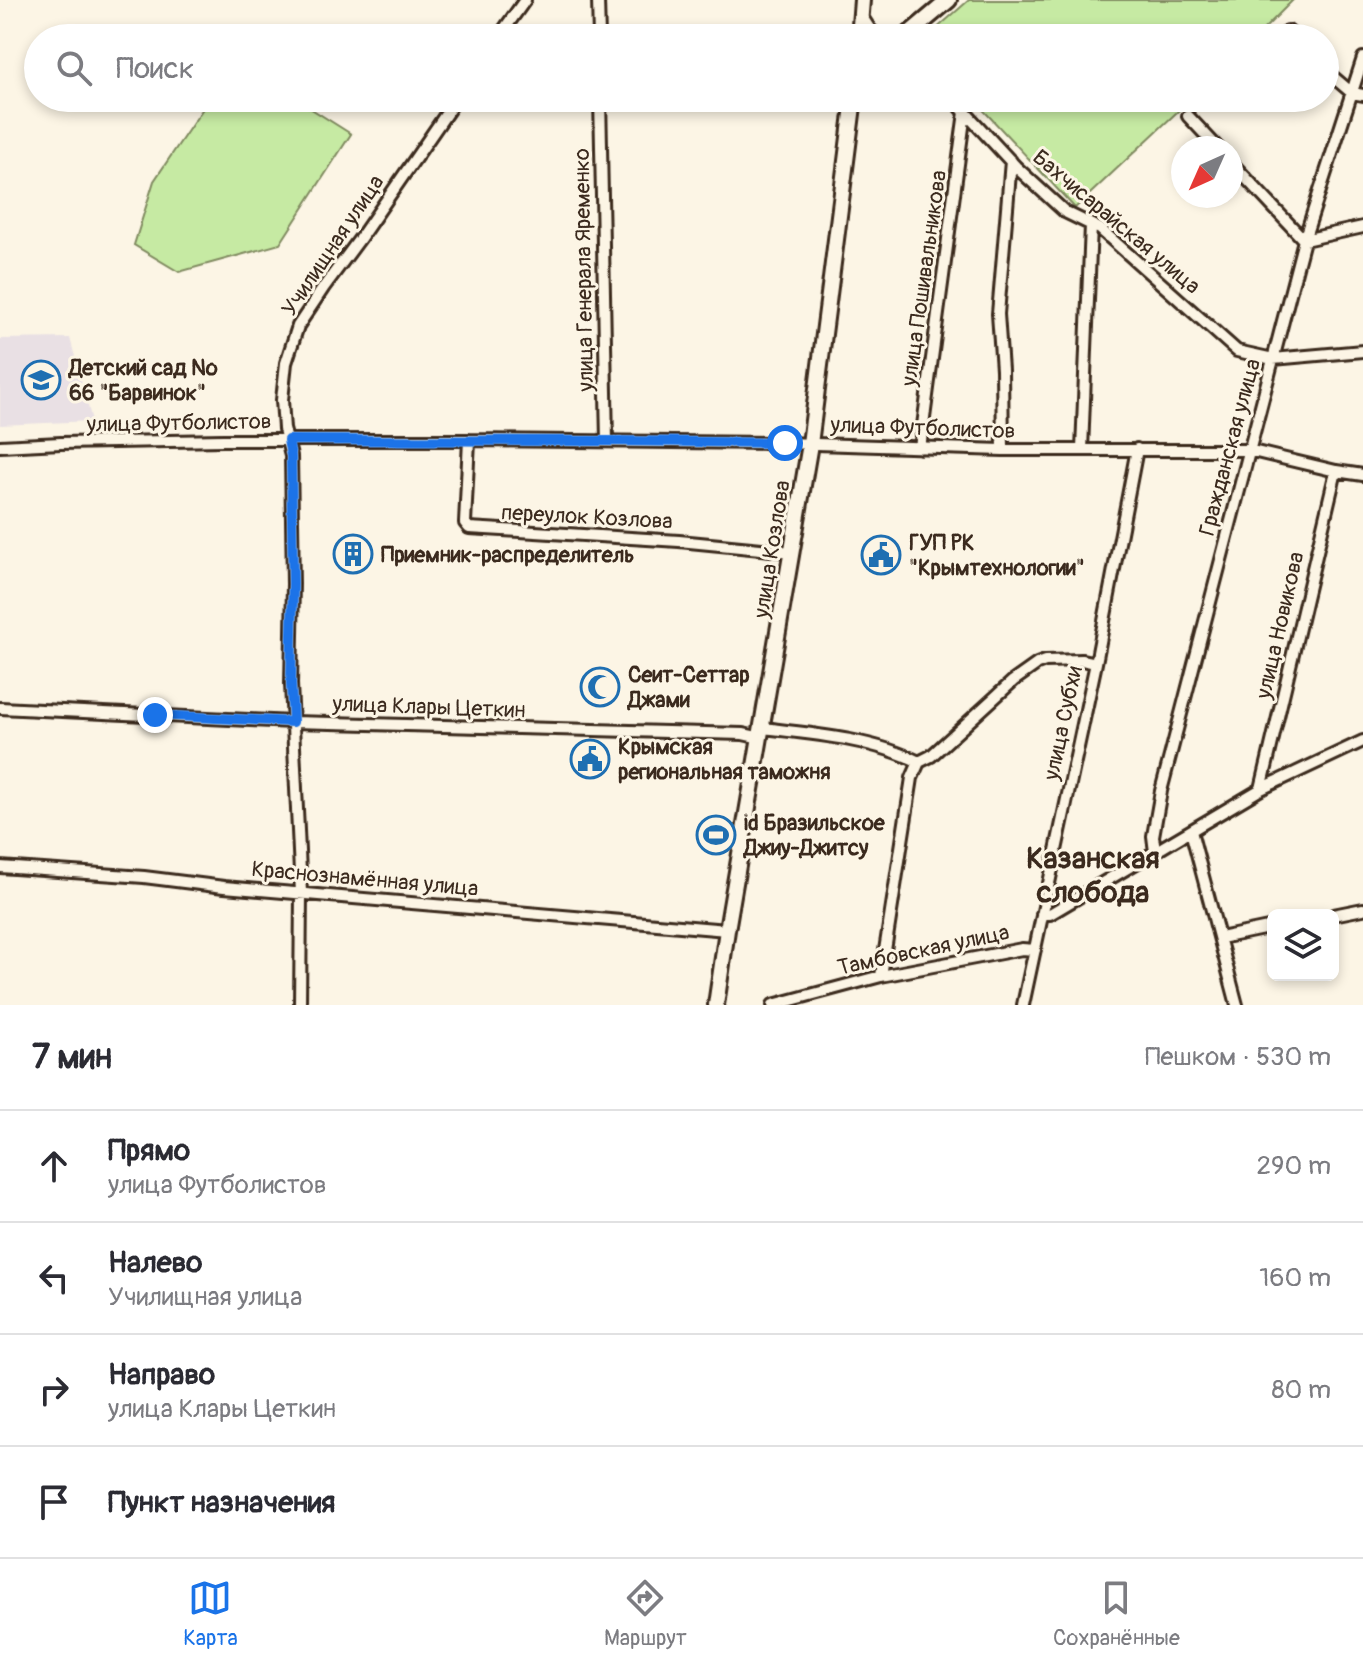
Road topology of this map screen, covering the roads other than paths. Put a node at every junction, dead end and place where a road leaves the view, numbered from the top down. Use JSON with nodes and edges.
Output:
{"nodes":[{"id":1,"x":525,"y":0,"type":"edge"},
{"id":2,"x":598,"y":0,"type":"edge"},
{"id":3,"x":862,"y":0,"type":"edge"},
{"id":4,"x":949,"y":0,"type":"edge"},
{"id":5,"x":861,"y":18,"type":"junction"},
{"id":6,"x":508,"y":24,"type":"edge"},
{"id":7,"x":599,"y":24,"type":"edge"},
{"id":8,"x":860,"y":24,"type":"edge"},
{"id":9,"x":864,"y":24,"type":"edge"},
{"id":10,"x":921,"y":24,"type":"edge"},
{"id":11,"x":1363,"y":58,"type":"edge"},
{"id":12,"x":1339,"y":80,"type":"edge"},
{"id":13,"x":1357,"y":94,"type":"edge"},
{"id":14,"x":447,"y":112,"type":"edge"},
{"id":15,"x":600,"y":112,"type":"edge"},
{"id":16,"x":852,"y":112,"type":"edge"},
{"id":17,"x":965,"y":112,"type":"joint"},
{"id":18,"x":1188,"y":116,"type":"dead end"},
{"id":19,"x":1207,"y":136,"type":"edge"},
{"id":20,"x":1011,"y":161,"type":"junction"},
{"id":21,"x":1243,"y":175,"type":"edge"},
{"id":22,"x":1091,"y":225,"type":"junction"},
{"id":23,"x":1363,"y":227,"type":"edge"},
{"id":24,"x":1304,"y":240,"type":"junction"},
{"id":25,"x":1363,"y":351,"type":"edge"},
{"id":26,"x":1273,"y":359,"type":"junction"},
{"id":27,"x":288,"y":440,"type":"junction"},
{"id":28,"x":469,"y":440,"type":"junction"},
{"id":29,"x":607,"y":441,"type":"junction"},
{"id":30,"x":810,"y":444,"type":"junction"},
{"id":31,"x":0,"y":446,"type":"edge"},
{"id":32,"x":920,"y":448,"type":"junction"},
{"id":33,"x":1137,"y":449,"type":"junction"},
{"id":34,"x":1003,"y":450,"type":"junction"},
{"id":35,"x":1082,"y":450,"type":"junction"},
{"id":36,"x":1248,"y":450,"type":"junction"},
{"id":37,"x":1336,"y":471,"type":"junction"},
{"id":38,"x":1363,"y":475,"type":"edge"},
{"id":39,"x":792,"y":552,"type":"junction"},
{"id":40,"x":1096,"y":663,"type":"junction"},
{"id":41,"x":0,"y":708,"type":"edge"},
{"id":42,"x":293,"y":722,"type":"junction"},
{"id":43,"x":762,"y":733,"type":"junction"},
{"id":44,"x":1363,"y":741,"type":"edge"},
{"id":45,"x":919,"y":762,"type":"junction"},
{"id":46,"x":1261,"y":789,"type":"junction"},
{"id":47,"x":1191,"y":831,"type":"junction"},
{"id":48,"x":1155,"y":852,"type":"junction"},
{"id":49,"x":0,"y":867,"type":"edge"},
{"id":50,"x":301,"y":893,"type":"junction"},
{"id":51,"x":1363,"y":909,"type":"edge"},
{"id":52,"x":1042,"y":914,"type":"junction"},
{"id":53,"x":1339,"y":914,"type":"edge"},
{"id":54,"x":1267,"y":928,"type":"edge"},
{"id":55,"x":727,"y":930,"type":"junction"},
{"id":56,"x":1220,"y":938,"type":"junction"},
{"id":57,"x":1035,"y":950,"type":"junction"},
{"id":58,"x":881,"y":976,"type":"junction"},
{"id":59,"x":300,"y":1005,"type":"edge"},
{"id":60,"x":716,"y":1005,"type":"edge"},
{"id":61,"x":773,"y":1005,"type":"edge"},
{"id":62,"x":1023,"y":1005,"type":"edge"},
{"id":63,"x":1237,"y":1005,"type":"edge"}],
"edges":[{"from":1,"to":6,"type":"street"},
{"from":2,"to":7,"type":"street"},
{"from":3,"to":5,"type":"main road"},
{"from":4,"to":10,"type":"main road"},
{"from":5,"to":8,"type":"main road"},
{"from":5,"to":9,"type":"main road"},
{"from":11,"to":13,"type":"street","name":"Гражданская улица"},
{"from":12,"to":13,"type":"street"},
{"from":13,"to":24,"type":"street","name":"Гражданская улица"},
{"from":14,"to":27,"type":"street","name":"Училищная улица"},
{"from":15,"to":29,"type":"street","name":"улица Генерала Яременко"},
{"from":16,"to":30,"type":"main road","name":"улица Козлова"},
{"from":17,"to":20,"type":"street","name":"Бахчисарайская улица"},
{"from":17,"to":32,"type":"street","name":"улица Пошивальникова"},
{"from":18,"to":19,"type":"street"},
{"from":20,"to":22,"type":"street","name":"Бахчисарайская улица"},
{"from":20,"to":34,"type":"street"},
{"from":21,"to":24,"type":"street"},
{"from":22,"to":26,"type":"street","name":"Бахчисарайская улица"},
{"from":22,"to":35,"type":"street"},
{"from":23,"to":24,"type":"street"},
{"from":24,"to":26,"type":"street","name":"Гражданская улица"},
{"from":25,"to":26,"type":"street","name":"Бахчисарайская улица"},
{"from":26,"to":36,"type":"street","name":"Гражданская улица"},
{"from":27,"to":28,"type":"street","name":"улица Футболистов"},
{"from":27,"to":31,"type":"street","name":"улица Футболистов"},
{"from":27,"to":42,"type":"street","name":"Училищная улица"},
{"from":28,"to":29,"type":"street","name":"улица Футболистов"},
{"from":28,"to":39,"type":"street","name":"переулок Козлова"},
{"from":29,"to":30,"type":"street","name":"улица Футболистов"},
{"from":30,"to":32,"type":"street","name":"улица Футболистов"},
{"from":30,"to":39,"type":"main road","name":"улица Козлова"},
{"from":32,"to":34,"type":"street","name":"улица Футболистов"},
{"from":33,"to":35,"type":"street","name":"улица Футболистов"},
{"from":33,"to":36,"type":"street","name":"улица Футболистов"},
{"from":33,"to":40,"type":"street","name":"улица Субхи"},
{"from":34,"to":35,"type":"street","name":"улица Футболистов"},
{"from":36,"to":37,"type":"street","name":"улица Футболистов"},
{"from":36,"to":48,"type":"street","name":"Гражданская улица"},
{"from":37,"to":38,"type":"street","name":"улица Футболистов"},
{"from":37,"to":46,"type":"street","name":"улица Новикова"},
{"from":39,"to":43,"type":"main road","name":"улица Козлова"},
{"from":40,"to":45,"type":"street"},
{"from":40,"to":52,"type":"street","name":"улица Субхи"},
{"from":41,"to":42,"type":"street","name":"улица Клары Цеткин"},
{"from":42,"to":43,"type":"street","name":"улица Клары Цеткин"},
{"from":42,"to":50,"type":"street","name":"Училищная улица"},
{"from":43,"to":45,"type":"street","name":"улица Клары Цеткин"},
{"from":43,"to":55,"type":"main road","name":"улица Козлова"},
{"from":44,"to":46,"type":"street"},
{"from":45,"to":58,"type":"street"},
{"from":46,"to":47,"type":"street"},
{"from":47,"to":48,"type":"street"},
{"from":47,"to":56,"type":"street"},
{"from":48,"to":52,"type":"street"},
{"from":49,"to":50,"type":"street","name":"Краснознамённая улица"},
{"from":50,"to":55,"type":"street","name":"Краснознамённая улица"},
{"from":50,"to":59,"type":"street","name":"Училищная улица"},
{"from":51,"to":53,"type":"street"},
{"from":52,"to":57,"type":"street","name":"улица Субхи"},
{"from":54,"to":56,"type":"street"},
{"from":55,"to":60,"type":"main road","name":"улица Козлова"},
{"from":56,"to":63,"type":"street"},
{"from":57,"to":58,"type":"street","name":"Тамбовская улица"},
{"from":57,"to":62,"type":"street","name":"улица Субхи"},
{"from":58,"to":61,"type":"street","name":"Тамбовская улица"}]}
